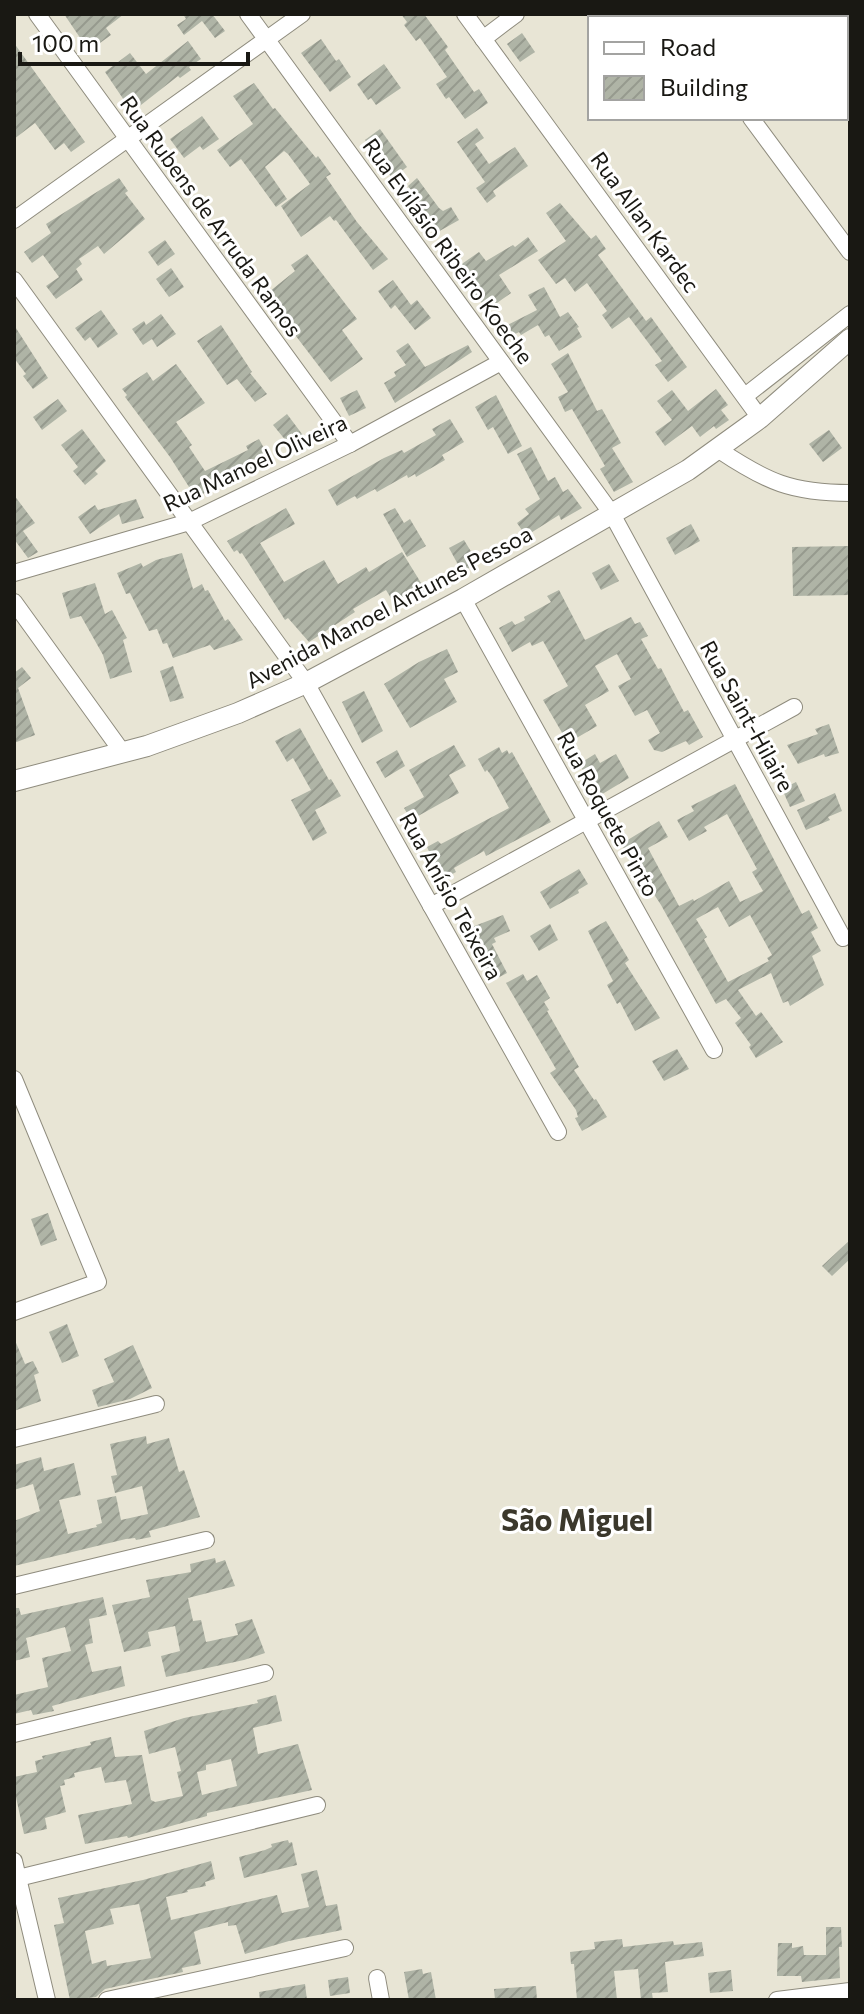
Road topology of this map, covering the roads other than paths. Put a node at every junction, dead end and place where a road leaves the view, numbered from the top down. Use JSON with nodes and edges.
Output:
{"nodes":[{"id":1,"x":37,"y":14,"type":"edge"},
{"id":2,"x":248,"y":14,"type":"edge"},
{"id":3,"x":302,"y":14,"type":"edge"},
{"id":4,"x":465,"y":14,"type":"edge"},
{"id":5,"x":516,"y":14,"type":"edge"},
{"id":6,"x":267,"y":39,"type":"junction"},
{"id":7,"x":483,"y":39,"type":"junction"},
{"id":8,"x":752,"y":120,"type":"edge"},
{"id":9,"x":128,"y":139,"type":"junction"},
{"id":10,"x":14,"y":220,"type":"edge"},
{"id":11,"x":850,"y":252,"type":"edge"},
{"id":12,"x":14,"y":280,"type":"edge"},
{"id":13,"x":850,"y":314,"type":"edge"},
{"id":14,"x":850,"y":339,"type":"edge"},
{"id":15,"x":501,"y":362,"type":"junction"},
{"id":16,"x":745,"y":396,"type":"junction"},
{"id":17,"x":760,"y":418,"type":"junction"},
{"id":18,"x":350,"y":444,"type":"junction"},
{"id":19,"x":719,"y":450,"type":"junction"},
{"id":20,"x":850,"y":493,"type":"edge"},
{"id":21,"x":612,"y":514,"type":"junction"},
{"id":22,"x":189,"y":522,"type":"junction"},
{"id":23,"x":14,"y":573,"type":"edge"},
{"id":24,"x":463,"y":599,"type":"junction"},
{"id":25,"x":14,"y":602,"type":"edge"},
{"id":26,"x":306,"y":683,"type":"junction"},
{"id":27,"x":794,"y":707,"type":"dead end"},
{"id":28,"x":735,"y":740,"type":"junction"},
{"id":29,"x":123,"y":753,"type":"junction"},
{"id":30,"x":14,"y":781,"type":"edge"},
{"id":31,"x":586,"y":821,"type":"junction"},
{"id":32,"x":431,"y":906,"type":"junction"},
{"id":33,"x":843,"y":938,"type":"dead end"},
{"id":34,"x":714,"y":1050,"type":"dead end"},
{"id":35,"x":14,"y":1079,"type":"edge"},
{"id":36,"x":558,"y":1132,"type":"dead end"},
{"id":37,"x":14,"y":1312,"type":"edge"},
{"id":38,"x":156,"y":1404,"type":"dead end"},
{"id":39,"x":14,"y":1439,"type":"edge"},
{"id":40,"x":206,"y":1540,"type":"dead end"},
{"id":41,"x":14,"y":1586,"type":"edge"},
{"id":42,"x":265,"y":1673,"type":"dead end"},
{"id":43,"x":14,"y":1734,"type":"edge"},
{"id":44,"x":317,"y":1805,"type":"dead end"},
{"id":45,"x":14,"y":1861,"type":"edge"},
{"id":46,"x":16,"y":1879,"type":"edge"},
{"id":47,"x":345,"y":1948,"type":"dead end"},
{"id":48,"x":377,"y":1978,"type":"dead end"},
{"id":49,"x":850,"y":1991,"type":"edge"},
{"id":50,"x":47,"y":2000,"type":"edge"},
{"id":51,"x":107,"y":2000,"type":"edge"},
{"id":52,"x":381,"y":2000,"type":"edge"},
{"id":53,"x":780,"y":2000,"type":"edge"}],
"edges":[{"from":1,"to":9,"type":"street","name":"Rua Rubens de Arruda Ramos"},
{"from":2,"to":6,"type":"street","name":"Rua Evilásio Ribeiro Koeche"},
{"from":3,"to":6,"type":"street"},
{"from":4,"to":7,"type":"street","name":"Rua Allan Kardec"},
{"from":5,"to":7,"type":"street"},
{"from":6,"to":9,"type":"street"},
{"from":6,"to":15,"type":"street","name":"Rua Evilásio Ribeiro Koeche"},
{"from":7,"to":16,"type":"street","name":"Rua Allan Kardec"},
{"from":8,"to":11,"type":"street"},
{"from":9,"to":10,"type":"street"},
{"from":9,"to":18,"type":"street","name":"Rua Rubens de Arruda Ramos"},
{"from":12,"to":22,"type":"street","name":"Rua Anísio Teixeira"},
{"from":13,"to":16,"type":"street"},
{"from":14,"to":17,"type":"main road","name":"Avenida Manoel Antunes Pessoa"},
{"from":15,"to":18,"type":"street","name":"Rua Manoel Oliveira"},
{"from":15,"to":21,"type":"street","name":"Rua Evilásio Ribeiro Koeche"},
{"from":16,"to":17,"type":"street","name":"Rua Allan Kardec"},
{"from":17,"to":19,"type":"main road","name":"Avenida Manoel Antunes Pessoa"},
{"from":18,"to":22,"type":"street","name":"Rua Manoel Oliveira"},
{"from":19,"to":20,"type":"street"},
{"from":19,"to":21,"type":"main road","name":"Avenida Manoel Antunes Pessoa"},
{"from":21,"to":24,"type":"main road","name":"Avenida Manoel Antunes Pessoa"},
{"from":21,"to":28,"type":"street","name":"Rua Saint-Hilaire"},
{"from":22,"to":23,"type":"street","name":"Rua Manoel Oliveira"},
{"from":22,"to":26,"type":"street","name":"Rua Anísio Teixeira"},
{"from":24,"to":26,"type":"main road","name":"Avenida Manoel Antunes Pessoa"},
{"from":24,"to":31,"type":"street","name":"Rua Roquete Pinto"},
{"from":25,"to":29,"type":"street"},
{"from":26,"to":29,"type":"main road","name":"Avenida Manoel Antunes Pessoa"},
{"from":26,"to":32,"type":"street","name":"Rua Anísio Teixeira"},
{"from":27,"to":28,"type":"street"},
{"from":28,"to":31,"type":"street"},
{"from":28,"to":33,"type":"street","name":"Rua Saint-Hilaire"},
{"from":29,"to":30,"type":"main road","name":"Avenida Manoel Antunes Pessoa"},
{"from":31,"to":32,"type":"street"},
{"from":31,"to":34,"type":"street","name":"Rua Roquete Pinto"},
{"from":32,"to":36,"type":"street","name":"Rua Anísio Teixeira"},
{"from":35,"to":37,"type":"street"},
{"from":38,"to":39,"type":"street"},
{"from":40,"to":41,"type":"street"},
{"from":42,"to":43,"type":"street"},
{"from":44,"to":46,"type":"street"},
{"from":45,"to":46,"type":"street"},
{"from":46,"to":50,"type":"street"},
{"from":47,"to":51,"type":"street"},
{"from":48,"to":52,"type":"street"},
{"from":49,"to":53,"type":"street"}]}
